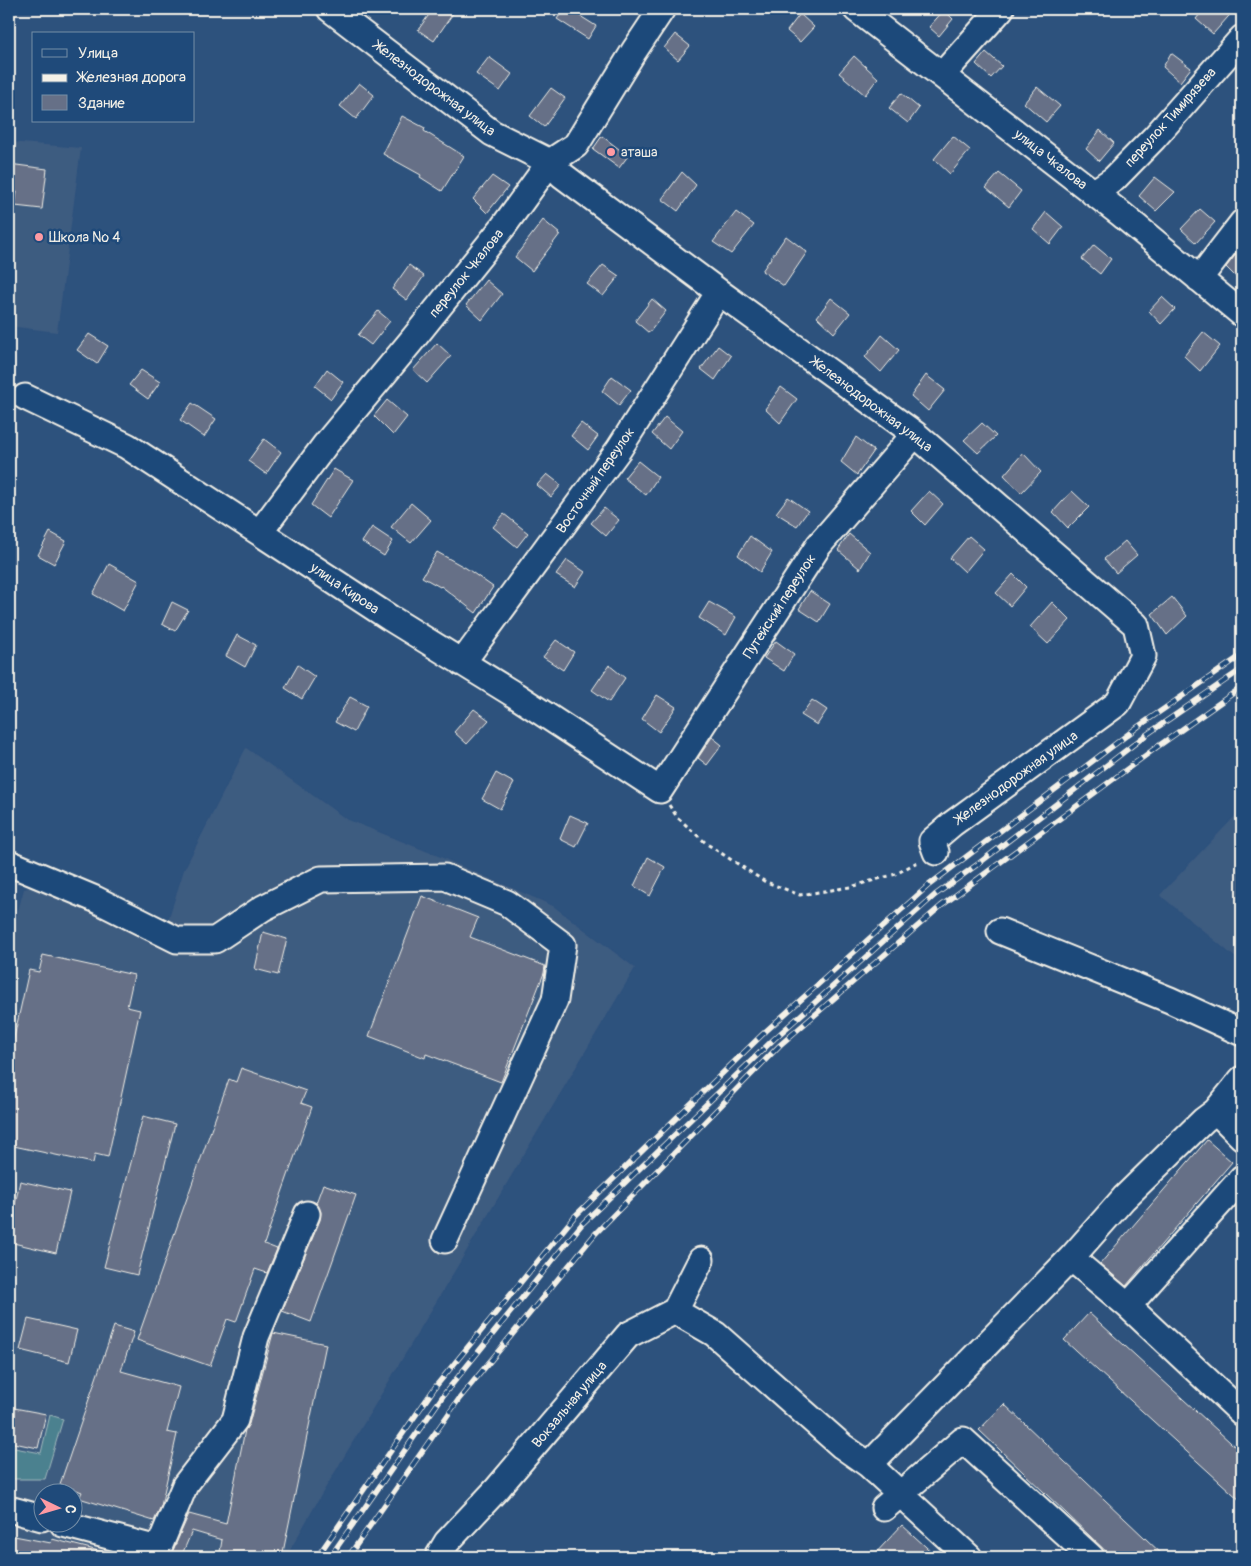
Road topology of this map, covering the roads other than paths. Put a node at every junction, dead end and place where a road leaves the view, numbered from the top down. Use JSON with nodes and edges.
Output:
{"nodes":[{"id":1,"x":330,"y":9,"type":"edge"},
{"id":2,"x":662,"y":9,"type":"edge"},
{"id":3,"x":856,"y":9,"type":"edge"},
{"id":4,"x":1001,"y":9,"type":"edge"},
{"id":5,"x":1242,"y":38,"type":"edge"},
{"id":6,"x":942,"y":75,"type":"junction"},
{"id":7,"x":550,"y":162,"type":"junction"},
{"id":8,"x":1094,"y":193,"type":"junction"},
{"id":9,"x":1242,"y":222,"type":"edge"},
{"id":10,"x":1199,"y":279,"type":"junction"},
{"id":11,"x":719,"y":292,"type":"junction"},
{"id":12,"x":1242,"y":314,"type":"edge"},
{"id":13,"x":25,"y":397,"type":"dead end"},
{"id":14,"x":915,"y":434,"type":"junction"},
{"id":15,"x":260,"y":532,"type":"junction"},
{"id":16,"x":462,"y":663,"type":"junction"},
{"id":17,"x":660,"y":790,"type":"joint"},
{"id":18,"x":936,"y":852,"type":"road end"},
{"id":19,"x":9,"y":863,"type":"edge"},
{"id":20,"x":1000,"y":931,"type":"dead end"},
{"id":21,"x":1242,"y":1033,"type":"edge"},
{"id":22,"x":1242,"y":1079,"type":"edge"},
{"id":23,"x":1242,"y":1104,"type":"edge"},
{"id":24,"x":1216,"y":1111,"type":"junction"},
{"id":25,"x":1242,"y":1137,"type":"edge"},
{"id":26,"x":1242,"y":1178,"type":"edge"},
{"id":27,"x":307,"y":1214,"type":"dead end"},
{"id":28,"x":445,"y":1240,"type":"dead end"},
{"id":29,"x":1071,"y":1258,"type":"junction"},
{"id":30,"x":701,"y":1260,"type":"dead end"},
{"id":31,"x":1128,"y":1306,"type":"junction"},
{"id":32,"x":675,"y":1311,"type":"junction"},
{"id":33,"x":1242,"y":1412,"type":"edge"},
{"id":34,"x":869,"y":1465,"type":"junction"},
{"id":35,"x":893,"y":1501,"type":"junction"},
{"id":36,"x":9,"y":1509,"type":"edge"},
{"id":37,"x":32,"y":1515,"type":"edge"},
{"id":38,"x":82,"y":1530,"type":"edge"},
{"id":39,"x":156,"y":1553,"type":"edge"},
{"id":40,"x":438,"y":1557,"type":"edge"},
{"id":41,"x":969,"y":1557,"type":"edge"},
{"id":42,"x":1091,"y":1557,"type":"edge"}],
"edges":[{"from":1,"to":7,"type":"street","name":"Железнодорожная улица"},
{"from":2,"to":7,"type":"street","name":"переулок Чкалова"},
{"from":3,"to":6,"type":"street","name":"улица Чкалова"},
{"from":4,"to":6,"type":"street"},
{"from":5,"to":8,"type":"street","name":"переулок Тимирязева"},
{"from":6,"to":8,"type":"street","name":"улица Чкалова"},
{"from":7,"to":11,"type":"street","name":"Железнодорожная улица"},
{"from":7,"to":15,"type":"street","name":"переулок Чкалова"},
{"from":8,"to":10,"type":"street","name":"улица Чкалова"},
{"from":9,"to":10,"type":"street"},
{"from":10,"to":12,"type":"street","name":"улица Чкалова"},
{"from":11,"to":14,"type":"street","name":"Железнодорожная улица"},
{"from":11,"to":16,"type":"street","name":"Восточный переулок"},
{"from":13,"to":15,"type":"street","name":"улица Кирова"},
{"from":14,"to":17,"type":"street","name":"Путейский переулок"},
{"from":14,"to":18,"type":"street","name":"Железнодорожная улица"},
{"from":15,"to":16,"type":"street","name":"улица Кирова"},
{"from":16,"to":17,"type":"street","name":"улица Кирова"},
{"from":19,"to":28,"type":"street"},
{"from":20,"to":21,"type":"street"},
{"from":22,"to":24,"type":"street"},
{"from":23,"to":24,"type":"street"},
{"from":24,"to":25,"type":"street"},
{"from":24,"to":29,"type":"street"},
{"from":26,"to":31,"type":"street"},
{"from":27,"to":39,"type":"street"},
{"from":29,"to":31,"type":"street"},
{"from":29,"to":34,"type":"street"},
{"from":30,"to":32,"type":"street"},
{"from":31,"to":33,"type":"street"},
{"from":32,"to":34,"type":"street"},
{"from":32,"to":40,"type":"street","name":"Вокзальная улица"},
{"from":34,"to":35,"type":"street"},
{"from":35,"to":41,"type":"street"},
{"from":35,"to":42,"type":"street"},
{"from":36,"to":37,"type":"street"},
{"from":38,"to":39,"type":"street"}]}
